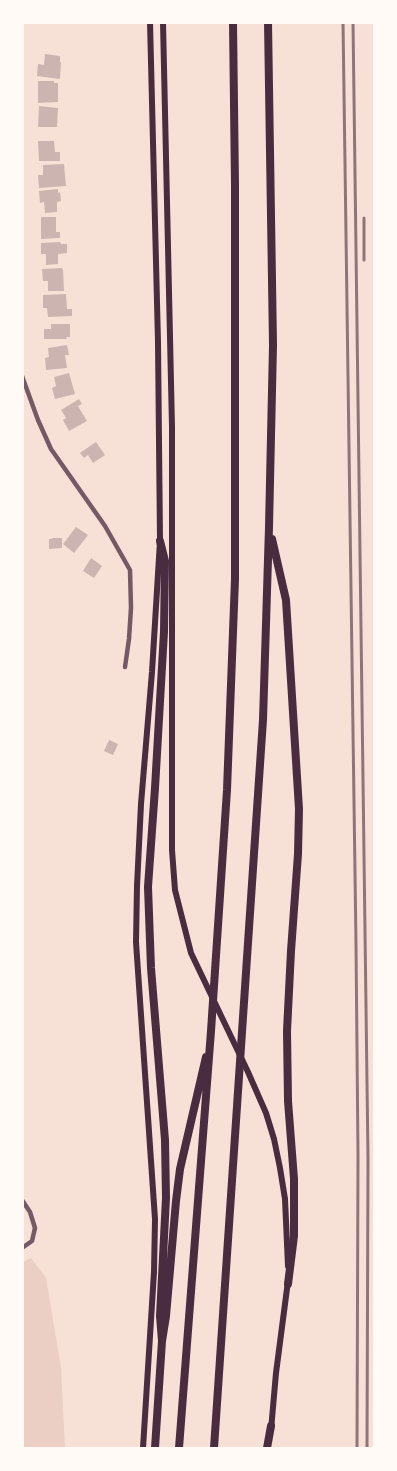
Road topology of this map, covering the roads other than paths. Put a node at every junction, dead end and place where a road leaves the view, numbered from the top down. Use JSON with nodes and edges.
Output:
{"nodes":[{"id":1,"x":150,"y":22,"type":"edge"},
{"id":2,"x":163,"y":22,"type":"edge"},
{"id":3,"x":233,"y":22,"type":"edge"},
{"id":4,"x":268,"y":22,"type":"edge"},
{"id":5,"x":22,"y":376,"type":"edge"},
{"id":6,"x":269,"y":527,"type":"junction"},
{"id":7,"x":160,"y":541,"type":"junction"},
{"id":8,"x":125,"y":667,"type":"dead end"},
{"id":9,"x":212,"y":1031,"type":"junction"},
{"id":10,"x":22,"y":1200,"type":"edge"},
{"id":11,"x":22,"y":1248,"type":"edge"},
{"id":12,"x":288,"y":1284,"type":"junction"},
{"id":13,"x":162,"y":1341,"type":"junction"},
{"id":14,"x":271,"y":1426,"type":"joint"},
{"id":15,"x":143,"y":1448,"type":"edge"},
{"id":16,"x":155,"y":1448,"type":"edge"},
{"id":17,"x":179,"y":1448,"type":"edge"},
{"id":18,"x":214,"y":1448,"type":"edge"},
{"id":19,"x":268,"y":1448,"type":"edge"}],
"edges":[{"from":1,"to":7,"type":"main road"},
{"from":2,"to":12,"type":"main road"},
{"from":3,"to":9,"type":"highway"},
{"from":4,"to":6,"type":"highway"},
{"from":5,"to":8,"type":"street"},
{"from":6,"to":12,"type":"highway"},
{"from":6,"to":18,"type":"highway"},
{"from":7,"to":13,"type":"highway"},
{"from":7,"to":15,"type":"main road"},
{"from":9,"to":13,"type":"highway"},
{"from":9,"to":17,"type":"highway"},
{"from":10,"to":11,"type":"street"},
{"from":12,"to":14,"type":"main road"},
{"from":13,"to":16,"type":"highway"},
{"from":14,"to":19,"type":"highway"}]}
